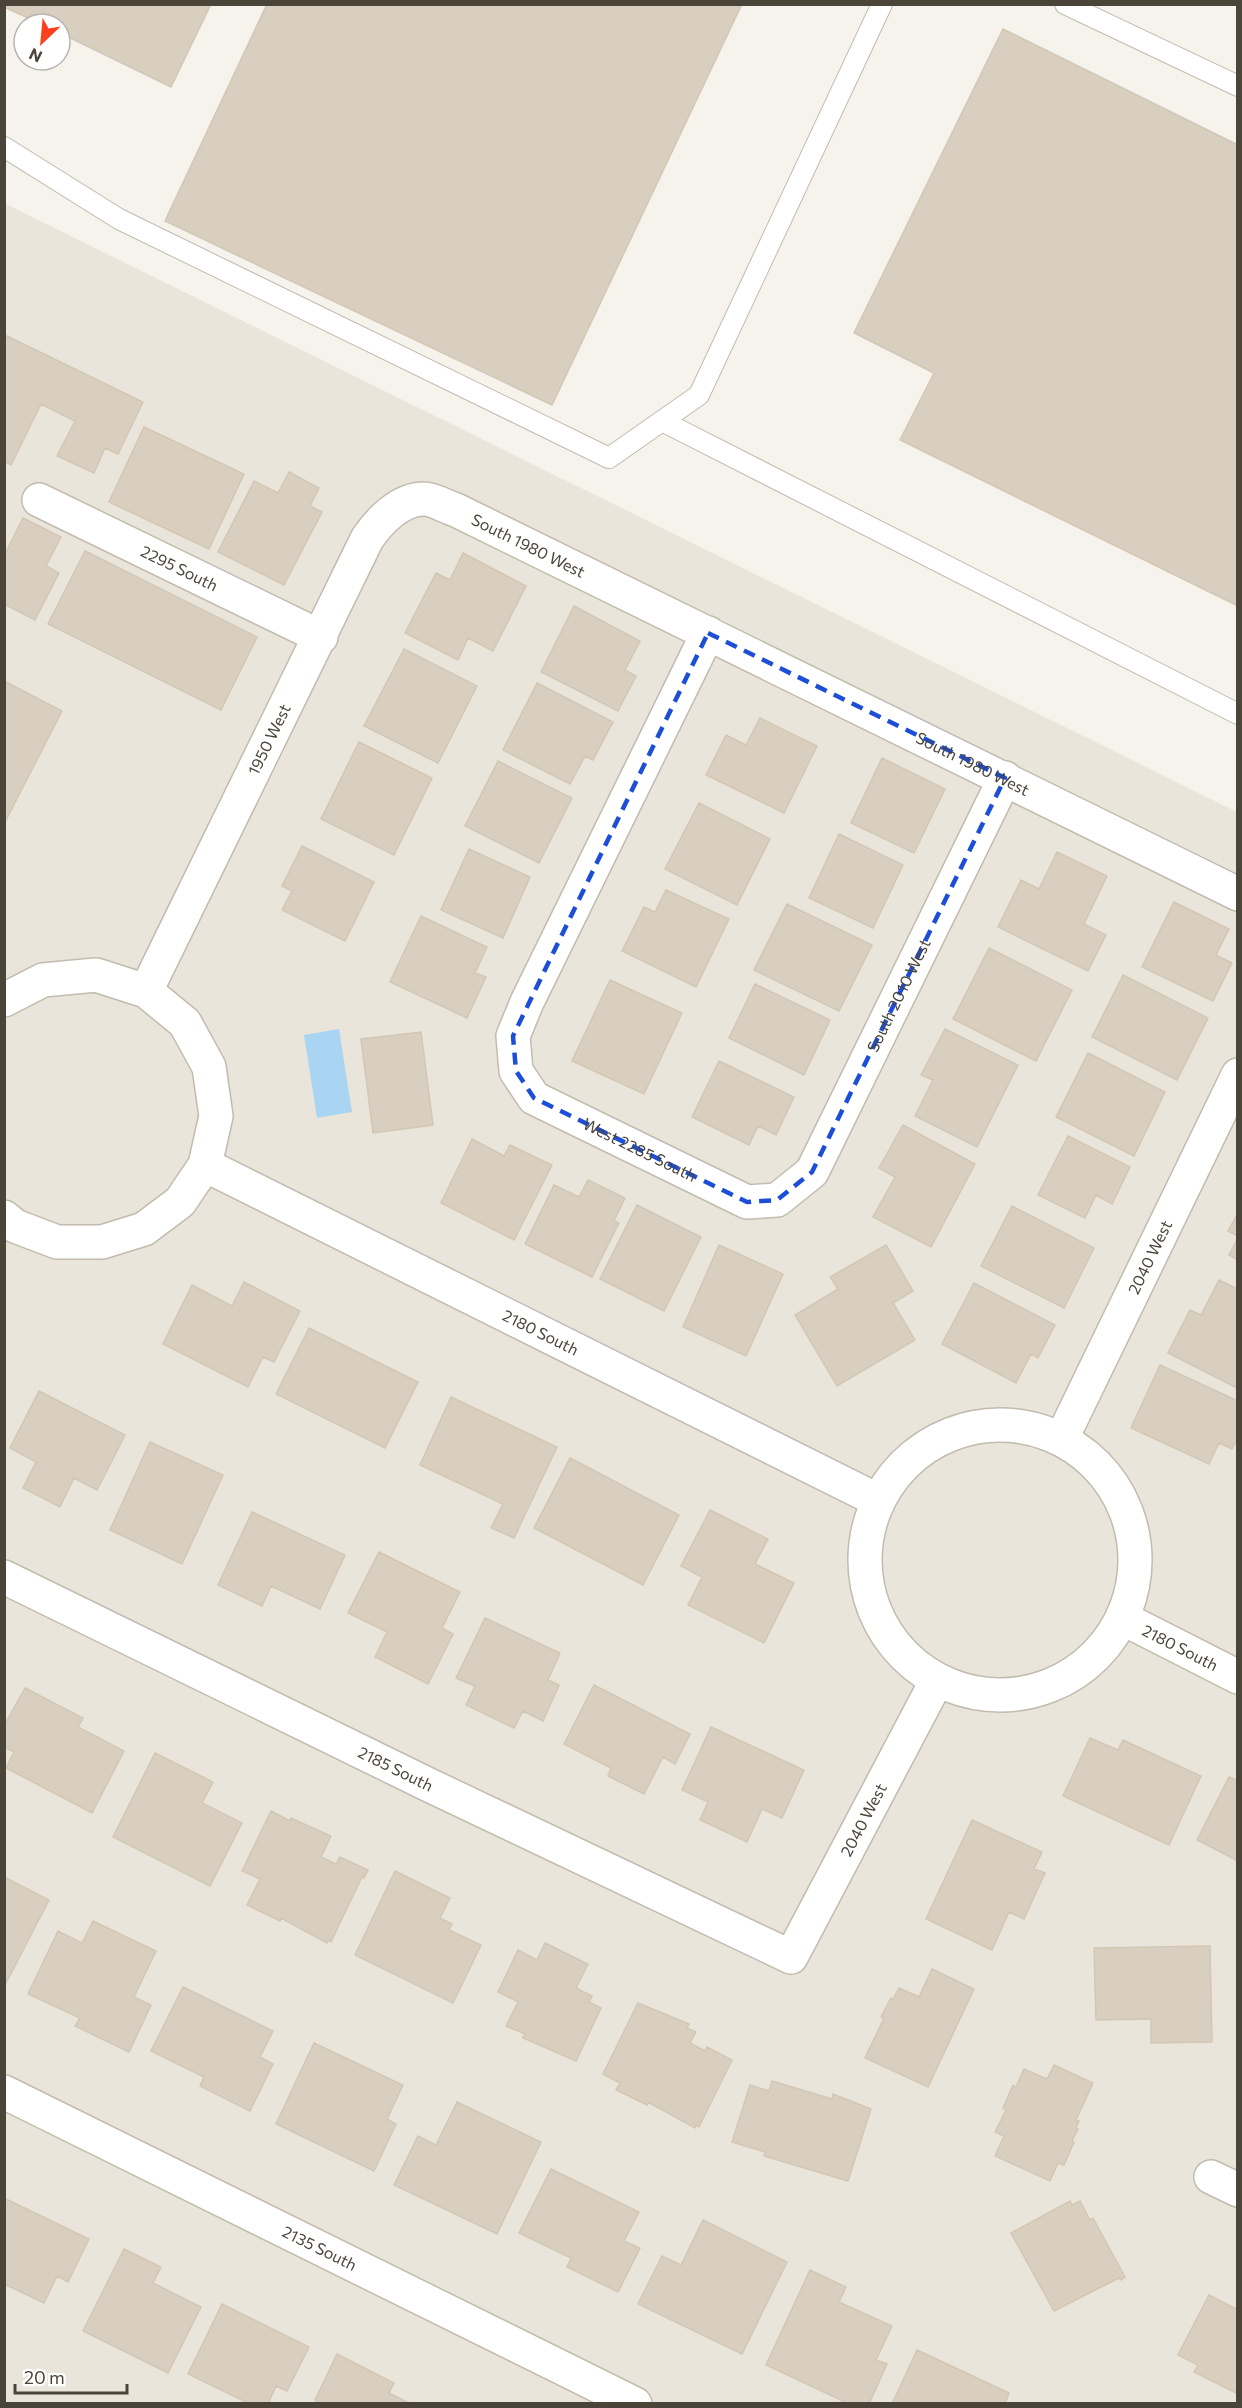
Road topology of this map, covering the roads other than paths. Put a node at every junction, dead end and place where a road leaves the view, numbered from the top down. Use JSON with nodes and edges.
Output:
{"nodes":[{"id":1,"x":882,"y":4,"type":"edge"},
{"id":2,"x":1065,"y":4,"type":"edge"},
{"id":3,"x":1238,"y":86,"type":"edge"},
{"id":4,"x":4,"y":147,"type":"edge"},
{"id":5,"x":662,"y":421,"type":"junction"},
{"id":6,"x":39,"y":500,"type":"dead end"},
{"id":7,"x":411,"y":502,"type":"joint"},
{"id":8,"x":708,"y":633,"type":"junction"},
{"id":9,"x":321,"y":637,"type":"junction"},
{"id":10,"x":1238,"y":714,"type":"edge"},
{"id":11,"x":1005,"y":778,"type":"junction"},
{"id":12,"x":1238,"y":894,"type":"edge"},
{"id":13,"x":146,"y":991,"type":"junction"},
{"id":14,"x":4,"y":1000,"type":"edge"},
{"id":15,"x":1238,"y":1075,"type":"edge"},
{"id":16,"x":205,"y":1165,"type":"junction"},
{"id":17,"x":777,"y":1200,"type":"joint"},
{"id":18,"x":8,"y":1230,"type":"edge"},
{"id":19,"x":1062,"y":1438,"type":"junction"},
{"id":20,"x":877,"y":1500,"type":"junction"},
{"id":21,"x":4,"y":1577,"type":"edge"},
{"id":22,"x":1124,"y":1619,"type":"junction"},
{"id":23,"x":1238,"y":1677,"type":"edge"},
{"id":24,"x":936,"y":1682,"type":"junction"},
{"id":25,"x":791,"y":1957,"type":"joint"},
{"id":26,"x":4,"y":2092,"type":"edge"},
{"id":27,"x":635,"y":2403,"type":"edge"}],
"edges":[{"from":1,"to":5,"type":"lane"},
{"from":2,"to":3,"type":"lane"},
{"from":4,"to":5,"type":"lane"},
{"from":5,"to":10,"type":"lane"},
{"from":6,"to":9,"type":"street","name":"2295 South"},
{"from":7,"to":8,"type":"street","name":"South 1980 West"},
{"from":7,"to":9,"type":"street","name":"1950 West"},
{"from":8,"to":11,"type":"street","name":"South 1980 West"},
{"from":8,"to":17,"type":"street","name":"West 2285 South"},
{"from":9,"to":13,"type":"street","name":"1950 West"},
{"from":11,"to":12,"type":"street","name":"South 1980 West"},
{"from":11,"to":17,"type":"street","name":"South 2010 West"},
{"from":13,"to":14,"type":"street"},
{"from":13,"to":16,"type":"street"},
{"from":15,"to":19,"type":"street","name":"2040 West"},
{"from":16,"to":18,"type":"street"},
{"from":16,"to":20,"type":"street","name":"2180 South"},
{"from":19,"to":20,"type":"street"},
{"from":19,"to":22,"type":"street"},
{"from":20,"to":24,"type":"street"},
{"from":21,"to":25,"type":"street","name":"2185 South"},
{"from":22,"to":23,"type":"street","name":"2180 South"},
{"from":22,"to":24,"type":"street"},
{"from":24,"to":25,"type":"street","name":"2040 West"},
{"from":26,"to":27,"type":"street","name":"2135 South"}]}
